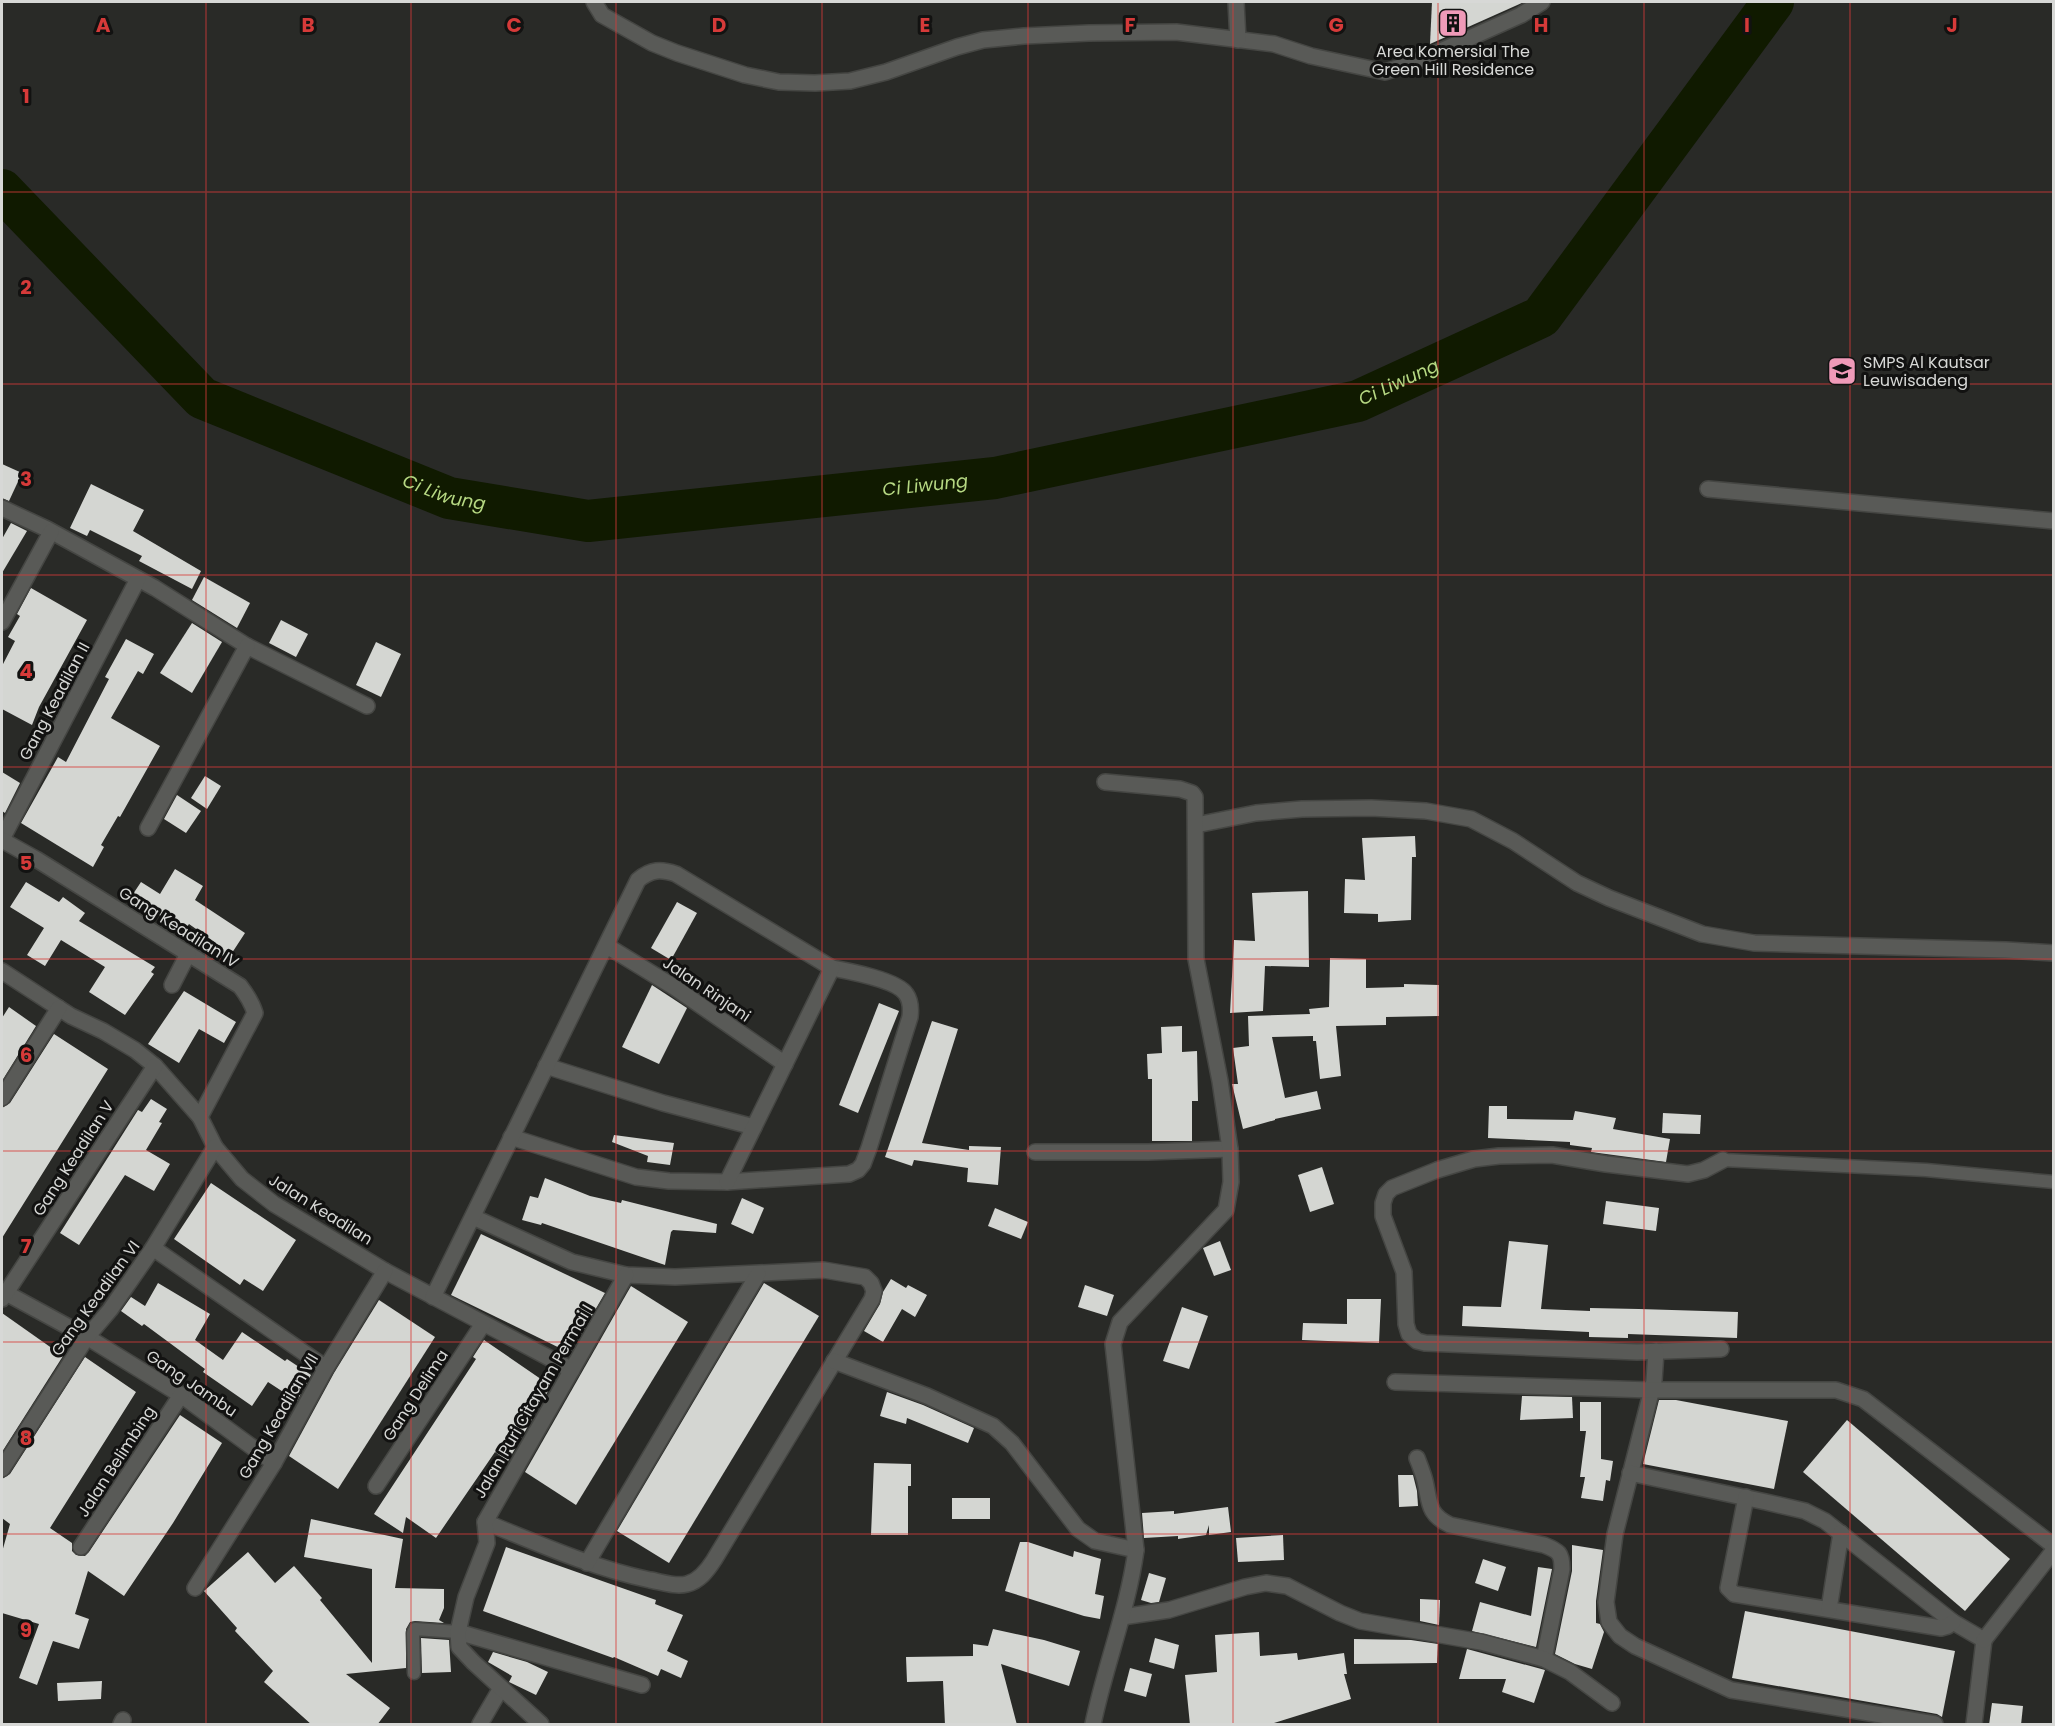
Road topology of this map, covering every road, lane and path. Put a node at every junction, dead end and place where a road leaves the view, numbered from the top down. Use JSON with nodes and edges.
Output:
{"nodes":[{"id":1,"x":594,"y":2,"type":"edge"},
{"id":2,"x":1236,"y":2,"type":"edge"},
{"id":3,"x":1542,"y":2,"type":"edge"},
{"id":4,"x":1238,"y":40,"type":"junction"},
{"id":5,"x":1708,"y":489,"type":"dead end"},
{"id":6,"x":2,"y":508,"type":"edge"},
{"id":7,"x":2054,"y":521,"type":"edge"},
{"id":8,"x":51,"y":532,"type":"junction"},
{"id":9,"x":138,"y":579,"type":"junction"},
{"id":10,"x":2,"y":622,"type":"edge"},
{"id":11,"x":247,"y":646,"type":"junction"},
{"id":12,"x":367,"y":706,"type":"dead end"},
{"id":13,"x":1105,"y":782,"type":"dead end"},
{"id":14,"x":1196,"y":825,"type":"junction"},
{"id":15,"x":148,"y":828,"type":"dead end"},
{"id":16,"x":2,"y":839,"type":"edge"},
{"id":17,"x":607,"y":946,"type":"junction"},
{"id":18,"x":2054,"y":953,"type":"edge"},
{"id":19,"x":188,"y":954,"type":"junction"},
{"id":20,"x":832,"y":968,"type":"junction"},
{"id":21,"x":2,"y":971,"type":"edge"},
{"id":22,"x":172,"y":985,"type":"dead end"},
{"id":23,"x":59,"y":1008,"type":"junction"},
{"id":24,"x":785,"y":1065,"type":"junction"},
{"id":25,"x":155,"y":1066,"type":"junction"},
{"id":26,"x":546,"y":1066,"type":"junction"},
{"id":27,"x":2,"y":1094,"type":"edge"},
{"id":28,"x":200,"y":1117,"type":"junction"},
{"id":29,"x":754,"y":1127,"type":"junction"},
{"id":30,"x":511,"y":1137,"type":"junction"},
{"id":31,"x":215,"y":1147,"type":"junction"},
{"id":32,"x":1230,"y":1149,"type":"junction"},
{"id":33,"x":1035,"y":1152,"type":"dead end"},
{"id":34,"x":1723,"y":1160,"type":"joint"},
{"id":35,"x":727,"y":1182,"type":"junction"},
{"id":36,"x":2054,"y":1182,"type":"edge"},
{"id":37,"x":473,"y":1217,"type":"junction"},
{"id":38,"x":153,"y":1248,"type":"junction"},
{"id":39,"x":385,"y":1271,"type":"junction"},
{"id":40,"x":758,"y":1274,"type":"junction"},
{"id":41,"x":626,"y":1275,"type":"junction"},
{"id":42,"x":4,"y":1296,"type":"edge"},
{"id":43,"x":433,"y":1297,"type":"junction"},
{"id":44,"x":483,"y":1324,"type":"junction"},
{"id":45,"x":87,"y":1337,"type":"junction"},
{"id":46,"x":1721,"y":1349,"type":"dead end"},
{"id":47,"x":1656,"y":1356,"type":"junction"},
{"id":48,"x":834,"y":1361,"type":"junction"},
{"id":49,"x":326,"y":1368,"type":"junction"},
{"id":50,"x":572,"y":1370,"type":"junction"},
{"id":51,"x":1395,"y":1382,"type":"dead end"},
{"id":52,"x":1652,"y":1385,"type":"junction"},
{"id":53,"x":181,"y":1395,"type":"junction"},
{"id":54,"x":1417,"y":1458,"type":"dead end"},
{"id":55,"x":274,"y":1463,"type":"junction"},
{"id":56,"x":2,"y":1469,"type":"edge"},
{"id":57,"x":1630,"y":1473,"type":"junction"},
{"id":58,"x":376,"y":1486,"type":"dead end"},
{"id":59,"x":1746,"y":1497,"type":"junction"},
{"id":60,"x":485,"y":1522,"type":"junction"},
{"id":61,"x":1841,"y":1533,"type":"junction"},
{"id":62,"x":81,"y":1547,"type":"dead end"},
{"id":63,"x":2054,"y":1548,"type":"edge"},
{"id":64,"x":1136,"y":1550,"type":"junction"},
{"id":65,"x":587,"y":1563,"type":"junction"},
{"id":66,"x":198,"y":1582,"type":"dead end"},
{"id":67,"x":1829,"y":1609,"type":"junction"},
{"id":68,"x":1122,"y":1617,"type":"junction"},
{"id":69,"x":1953,"y":1622,"type":"junction"},
{"id":70,"x":458,"y":1632,"type":"junction"},
{"id":71,"x":1984,"y":1640,"type":"junction"},
{"id":72,"x":1544,"y":1659,"type":"junction"},
{"id":73,"x":414,"y":1673,"type":"dead end"},
{"id":74,"x":642,"y":1685,"type":"dead end"},
{"id":75,"x":501,"y":1688,"type":"junction"},
{"id":76,"x":1612,"y":1703,"type":"dead end"},
{"id":77,"x":480,"y":1725,"type":"edge"},
{"id":78,"x":541,"y":1725,"type":"edge"},
{"id":79,"x":1093,"y":1725,"type":"edge"},
{"id":80,"x":1935,"y":1725,"type":"edge"},
{"id":81,"x":1974,"y":1725,"type":"edge"}],
"edges":[{"from":1,"to":4,"type":"street"},
{"from":2,"to":4,"type":"street"},
{"from":3,"to":4,"type":"street"},
{"from":5,"to":7,"type":"street"},
{"from":6,"to":8,"type":"street"},
{"from":8,"to":9,"type":"street"},
{"from":8,"to":10,"type":"street"},
{"from":9,"to":11,"type":"street"},
{"from":9,"to":16,"type":"street","name":"Gang Keadilan II"},
{"from":11,"to":12,"type":"street"},
{"from":11,"to":15,"type":"street"},
{"from":13,"to":14,"type":"street"},
{"from":14,"to":18,"type":"street"},
{"from":14,"to":32,"type":"street"},
{"from":16,"to":19,"type":"street","name":"Gang Keadilan IV"},
{"from":17,"to":20,"type":"street"},
{"from":17,"to":24,"type":"street","name":"Jalan Rinjani"},
{"from":17,"to":26,"type":"street"},
{"from":19,"to":22,"type":"street"},
{"from":19,"to":28,"type":"street","name":"Gang Keadilan IV"},
{"from":20,"to":24,"type":"street"},
{"from":20,"to":35,"type":"street"},
{"from":21,"to":23,"type":"street","name":"Jalan Keadilan"},
{"from":23,"to":25,"type":"street","name":"Jalan Keadilan"},
{"from":23,"to":27,"type":"street"},
{"from":24,"to":29,"type":"street"},
{"from":25,"to":28,"type":"street","name":"Jalan Keadilan"},
{"from":25,"to":42,"type":"street","name":"Gang Keadilan V"},
{"from":26,"to":29,"type":"street"},
{"from":26,"to":30,"type":"street"},
{"from":28,"to":31,"type":"street","name":"Jalan Keadilan"},
{"from":29,"to":35,"type":"street"},
{"from":30,"to":35,"type":"street"},
{"from":30,"to":37,"type":"street"},
{"from":31,"to":38,"type":"street","name":"Gang Keadilan VI"},
{"from":31,"to":39,"type":"street","name":"Jalan Keadilan"},
{"from":32,"to":33,"type":"street"},
{"from":32,"to":64,"type":"street"},
{"from":34,"to":36,"type":"lane"},
{"from":34,"to":47,"type":"street"},
{"from":37,"to":41,"type":"street"},
{"from":37,"to":43,"type":"street"},
{"from":38,"to":45,"type":"street","name":"Gang Keadilan VI"},
{"from":38,"to":49,"type":"street"},
{"from":39,"to":43,"type":"street","name":"Jalan Keadilan"},
{"from":39,"to":49,"type":"street","name":"Gang Keadilan VII"},
{"from":40,"to":41,"type":"street"},
{"from":40,"to":48,"type":"street"},
{"from":40,"to":65,"type":"street"},
{"from":41,"to":50,"type":"street","name":"Jalan Puri Citayam Permai I"},
{"from":42,"to":45,"type":"street","name":"Gang Jambu"},
{"from":43,"to":44,"type":"street","name":"Jalan Keadilan"},
{"from":44,"to":50,"type":"street","name":"Jalan Keadilan"},
{"from":44,"to":58,"type":"street","name":"Gang Delima"},
{"from":45,"to":53,"type":"street","name":"Gang Jambu"},
{"from":45,"to":56,"type":"street","name":"Gang Keadilan VI"},
{"from":46,"to":47,"type":"street"},
{"from":47,"to":52,"type":"street"},
{"from":48,"to":64,"type":"street"},
{"from":48,"to":65,"type":"street"},
{"from":49,"to":55,"type":"street","name":"Gang Keadilan VII"},
{"from":50,"to":60,"type":"street","name":"Jalan Puri Citayam Permai I"},
{"from":51,"to":52,"type":"street"},
{"from":52,"to":57,"type":"street"},
{"from":52,"to":63,"type":"street"},
{"from":53,"to":55,"type":"street","name":"Gang Jambu"},
{"from":53,"to":62,"type":"street","name":"Jalan Belimbing"},
{"from":54,"to":72,"type":"street"},
{"from":55,"to":66,"type":"street","name":"Gang Keadilan VII"},
{"from":57,"to":59,"type":"street"},
{"from":57,"to":80,"type":"street"},
{"from":59,"to":61,"type":"street"},
{"from":59,"to":67,"type":"street"},
{"from":60,"to":65,"type":"street"},
{"from":60,"to":70,"type":"street","name":"Jalan Puri Citayam Permai I"},
{"from":61,"to":67,"type":"street"},
{"from":61,"to":69,"type":"street"},
{"from":63,"to":71,"type":"street"},
{"from":64,"to":68,"type":"street"},
{"from":67,"to":69,"type":"street"},
{"from":68,"to":72,"type":"street"},
{"from":68,"to":79,"type":"street"},
{"from":69,"to":71,"type":"street"},
{"from":70,"to":73,"type":"lane"},
{"from":70,"to":74,"type":"street"},
{"from":70,"to":75,"type":"street"},
{"from":71,"to":81,"type":"street"},
{"from":72,"to":76,"type":"street"},
{"from":75,"to":77,"type":"street"},
{"from":75,"to":78,"type":"street"}]}
